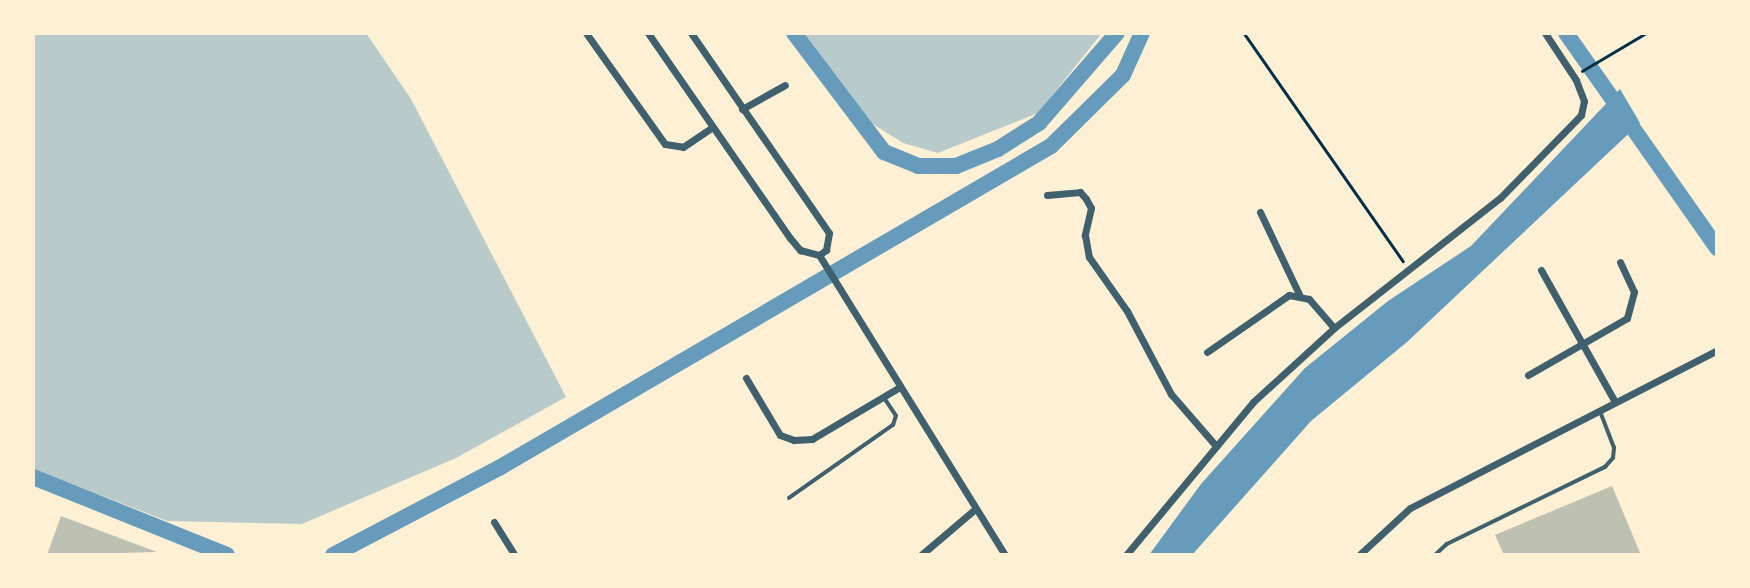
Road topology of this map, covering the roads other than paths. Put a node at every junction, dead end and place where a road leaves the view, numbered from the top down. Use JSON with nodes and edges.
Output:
{"nodes":[{"id":1,"x":586,"y":33,"type":"edge"},
{"id":2,"x":648,"y":33,"type":"edge"},
{"id":3,"x":691,"y":33,"type":"edge"},
{"id":4,"x":1545,"y":33,"type":"edge"},
{"id":5,"x":785,"y":85,"type":"dead end"},
{"id":6,"x":742,"y":109,"type":"junction"},
{"id":7,"x":713,"y":127,"type":"junction"},
{"id":8,"x":1047,"y":195,"type":"dead end"},
{"id":9,"x":1260,"y":212,"type":"dead end"},
{"id":10,"x":819,"y":255,"type":"junction"},
{"id":11,"x":1620,"y":262,"type":"dead end"},
{"id":12,"x":1541,"y":271,"type":"dead end"},
{"id":13,"x":1299,"y":294,"type":"junction"},
{"id":14,"x":1334,"y":328,"type":"junction"},
{"id":15,"x":1580,"y":346,"type":"junction"},
{"id":16,"x":1717,"y":350,"type":"edge"},
{"id":17,"x":1207,"y":352,"type":"dead end"},
{"id":18,"x":1528,"y":375,"type":"dead end"},
{"id":19,"x":746,"y":378,"type":"dead end"},
{"id":20,"x":900,"y":387,"type":"junction"},
{"id":21,"x":884,"y":398,"type":"junction"},
{"id":22,"x":1615,"y":402,"type":"junction"},
{"id":23,"x":1599,"y":409,"type":"junction"},
{"id":24,"x":1216,"y":446,"type":"junction"},
{"id":25,"x":789,"y":498,"type":"dead end"},
{"id":26,"x":975,"y":509,"type":"junction"},
{"id":27,"x":494,"y":522,"type":"dead end"},
{"id":28,"x":515,"y":555,"type":"edge"},
{"id":29,"x":921,"y":555,"type":"edge"},
{"id":30,"x":1005,"y":555,"type":"edge"},
{"id":31,"x":1126,"y":555,"type":"edge"},
{"id":32,"x":1359,"y":555,"type":"edge"},
{"id":33,"x":1435,"y":555,"type":"edge"}],
"edges":[{"from":1,"to":7,"type":"street"},
{"from":2,"to":7,"type":"street"},
{"from":3,"to":6,"type":"street"},
{"from":4,"to":14,"type":"street"},
{"from":5,"to":6,"type":"street"},
{"from":6,"to":10,"type":"street"},
{"from":7,"to":10,"type":"street"},
{"from":8,"to":24,"type":"street"},
{"from":9,"to":13,"type":"street"},
{"from":10,"to":20,"type":"street"},
{"from":11,"to":15,"type":"street"},
{"from":12,"to":15,"type":"street"},
{"from":13,"to":14,"type":"street"},
{"from":13,"to":17,"type":"street"},
{"from":14,"to":24,"type":"street"},
{"from":15,"to":18,"type":"street"},
{"from":15,"to":22,"type":"street"},
{"from":16,"to":22,"type":"street"},
{"from":19,"to":21,"type":"street"},
{"from":20,"to":21,"type":"street"},
{"from":20,"to":26,"type":"street"},
{"from":21,"to":25,"type":"lane"},
{"from":22,"to":23,"type":"street"},
{"from":23,"to":32,"type":"street"},
{"from":23,"to":33,"type":"lane"},
{"from":24,"to":31,"type":"street"},
{"from":26,"to":29,"type":"street"},
{"from":26,"to":30,"type":"street"},
{"from":27,"to":28,"type":"street"}]}
